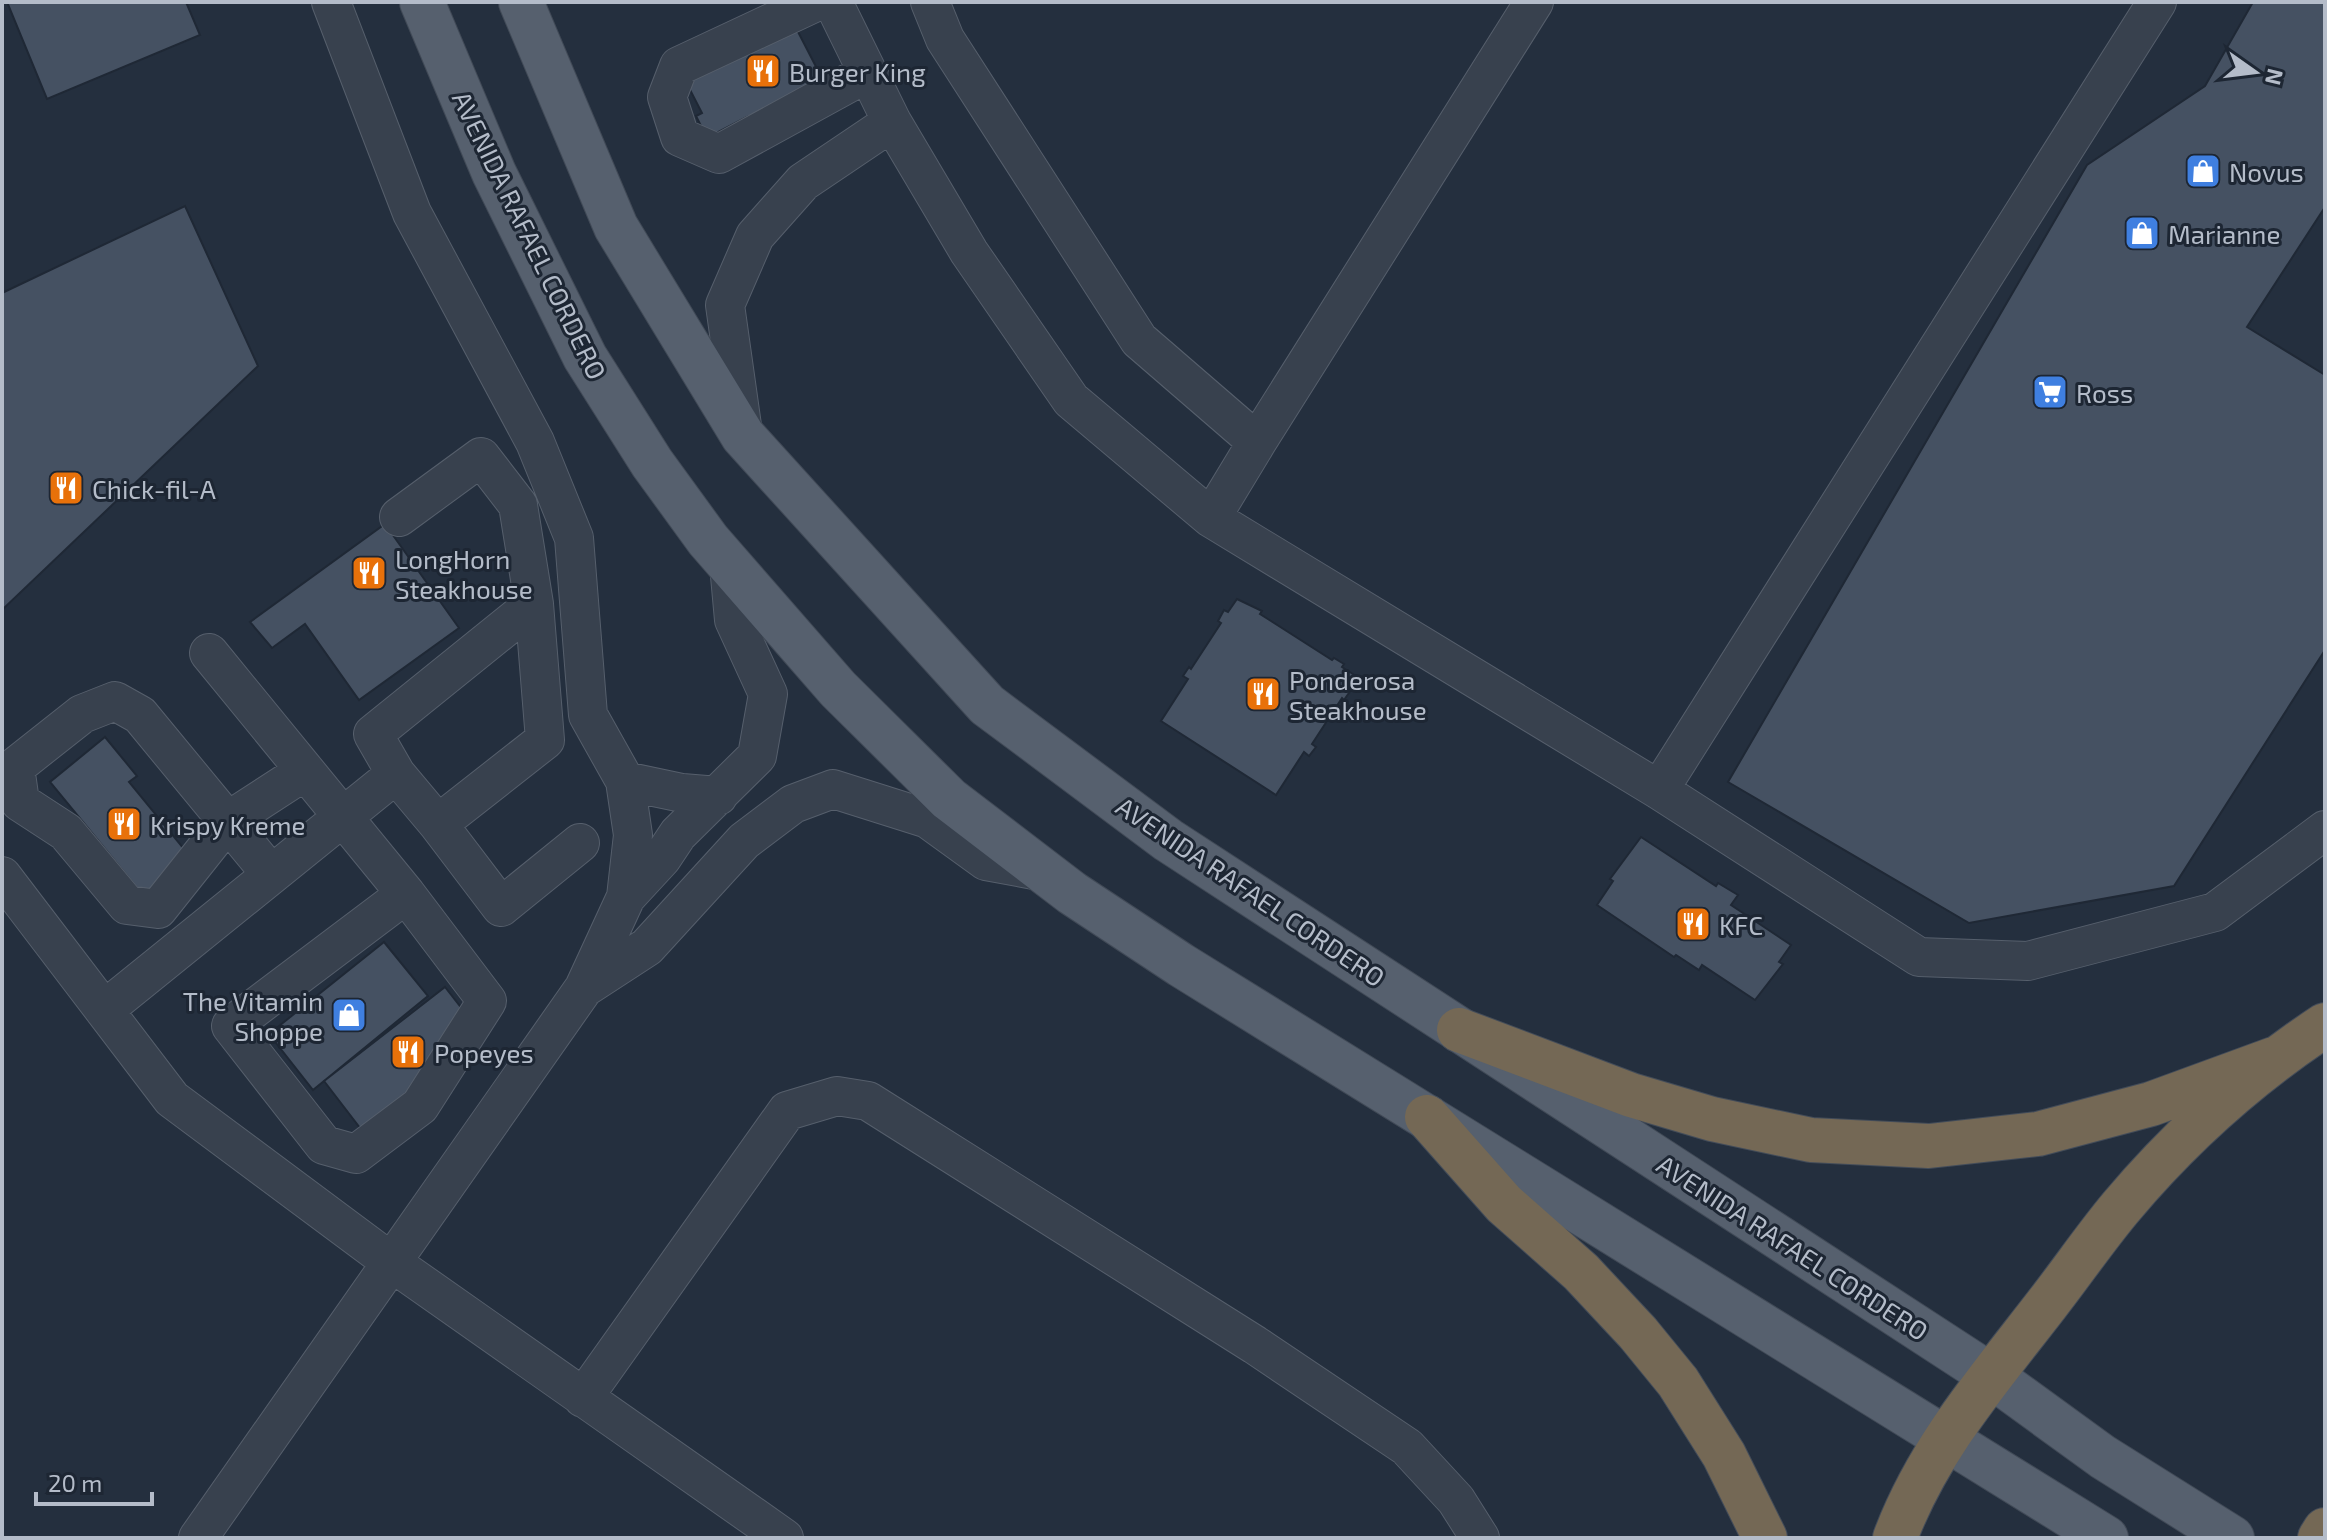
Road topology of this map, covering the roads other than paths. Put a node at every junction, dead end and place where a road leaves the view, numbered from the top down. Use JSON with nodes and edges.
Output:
{"nodes":[{"id":1,"x":331,"y":2,"type":"edge"},
{"id":2,"x":422,"y":2,"type":"edge"},
{"id":3,"x":521,"y":2,"type":"edge"},
{"id":4,"x":816,"y":2,"type":"edge"},
{"id":5,"x":833,"y":2,"type":"edge"},
{"id":6,"x":930,"y":2,"type":"edge"},
{"id":7,"x":2157,"y":2,"type":"edge"},
{"id":8,"x":1524,"y":11,"type":"edge"},
{"id":9,"x":867,"y":73,"type":"junction"},
{"id":10,"x":892,"y":122,"type":"junction"},
{"id":11,"x":743,"y":436,"type":"junction"},
{"id":12,"x":1257,"y":442,"type":"junction"},
{"id":13,"x":399,"y":517,"type":"dead end"},
{"id":14,"x":1211,"y":518,"type":"junction"},
{"id":15,"x":729,"y":565,"type":"junction"},
{"id":16,"x":534,"y":604,"type":"junction"},
{"id":17,"x":209,"y":653,"type":"dead end"},
{"id":18,"x":305,"y":771,"type":"junction"},
{"id":19,"x":396,"y":774,"type":"junction"},
{"id":20,"x":625,"y":781,"type":"junction"},
{"id":21,"x":1659,"y":790,"type":"junction"},
{"id":22,"x":718,"y":796,"type":"junction"},
{"id":23,"x":343,"y":817,"type":"junction"},
{"id":24,"x":228,"y":821,"type":"junction"},
{"id":25,"x":438,"y":824,"type":"junction"},
{"id":26,"x":2325,"y":830,"type":"edge"},
{"id":27,"x":580,"y":843,"type":"dead end"},
{"id":28,"x":1045,"y":872,"type":"junction"},
{"id":29,"x":271,"y":874,"type":"junction"},
{"id":30,"x":2,"y":876,"type":"edge"},
{"id":31,"x":406,"y":894,"type":"junction"},
{"id":32,"x":626,"y":897,"type":"junction"},
{"id":33,"x":584,"y":988,"type":"junction"},
{"id":34,"x":104,"y":1010,"type":"junction"},
{"id":35,"x":2325,"y":1025,"type":"edge"},
{"id":36,"x":1459,"y":1030,"type":"junction"},
{"id":37,"x":2274,"y":1059,"type":"junction"},
{"id":38,"x":1427,"y":1117,"type":"junction"},
{"id":39,"x":391,"y":1262,"type":"junction"},
{"id":40,"x":1990,"y":1375,"type":"junction"},
{"id":41,"x":583,"y":1398,"type":"junction"},
{"id":42,"x":1946,"y":1438,"type":"junction"},
{"id":43,"x":2325,"y":1530,"type":"edge"},
{"id":44,"x":198,"y":1538,"type":"edge"},
{"id":45,"x":784,"y":1538,"type":"edge"},
{"id":46,"x":1480,"y":1538,"type":"edge"},
{"id":47,"x":1765,"y":1538,"type":"edge"},
{"id":48,"x":1895,"y":1538,"type":"edge"},
{"id":49,"x":2106,"y":1538,"type":"edge"},
{"id":50,"x":2232,"y":1538,"type":"edge"},
{"id":51,"x":2320,"y":1538,"type":"edge"}],
"edges":[{"from":1,"to":20,"type":"street"},
{"from":2,"to":15,"type":"main road","name":"AVENIDA RAFAEL CORDERO"},
{"from":3,"to":11,"type":"main road","name":"AVENIDA RAFAEL CORDERO"},
{"from":4,"to":9,"type":"street"},
{"from":5,"to":9,"type":"street"},
{"from":6,"to":12,"type":"street"},
{"from":7,"to":21,"type":"street"},
{"from":8,"to":12,"type":"street"},
{"from":9,"to":10,"type":"street"},
{"from":10,"to":11,"type":"street"},
{"from":10,"to":14,"type":"street"},
{"from":11,"to":36,"type":"main road","name":"AVENIDA RAFAEL CORDERO"},
{"from":12,"to":14,"type":"street"},
{"from":13,"to":16,"type":"street"},
{"from":14,"to":21,"type":"street"},
{"from":15,"to":22,"type":"street"},
{"from":15,"to":28,"type":"main road","name":"AVENIDA RAFAEL CORDERO"},
{"from":16,"to":19,"type":"street"},
{"from":16,"to":25,"type":"street"},
{"from":17,"to":18,"type":"street"},
{"from":18,"to":23,"type":"street"},
{"from":18,"to":24,"type":"street"},
{"from":19,"to":23,"type":"street"},
{"from":19,"to":25,"type":"street"},
{"from":20,"to":22,"type":"street"},
{"from":20,"to":32,"type":"street"},
{"from":21,"to":26,"type":"street"},
{"from":22,"to":32,"type":"street"},
{"from":23,"to":29,"type":"street"},
{"from":23,"to":31,"type":"street"},
{"from":24,"to":24,"type":"street"},
{"from":24,"to":29,"type":"street"},
{"from":25,"to":27,"type":"street"},
{"from":28,"to":33,"type":"street"},
{"from":28,"to":38,"type":"main road","name":"AVENIDA RAFAEL CORDERO"},
{"from":29,"to":34,"type":"street"},
{"from":30,"to":34,"type":"street"},
{"from":31,"to":31,"type":"street"},
{"from":32,"to":33,"type":"street"},
{"from":33,"to":39,"type":"street"},
{"from":34,"to":39,"type":"street"},
{"from":35,"to":37,"type":"highway"},
{"from":36,"to":37,"type":"highway"},
{"from":36,"to":40,"type":"main road","name":"AVENIDA RAFAEL CORDERO"},
{"from":37,"to":40,"type":"highway"},
{"from":38,"to":42,"type":"main road","name":"AVENIDA RAFAEL CORDERO"},
{"from":38,"to":47,"type":"highway"},
{"from":39,"to":41,"type":"street"},
{"from":39,"to":44,"type":"street"},
{"from":40,"to":42,"type":"highway"},
{"from":40,"to":50,"type":"main road","name":"AVENIDA RAFAEL CORDERO"},
{"from":41,"to":45,"type":"street"},
{"from":41,"to":46,"type":"street"},
{"from":42,"to":48,"type":"highway"},
{"from":42,"to":49,"type":"main road","name":"AVENIDA RAFAEL CORDERO"},
{"from":43,"to":51,"type":"highway"}]}
